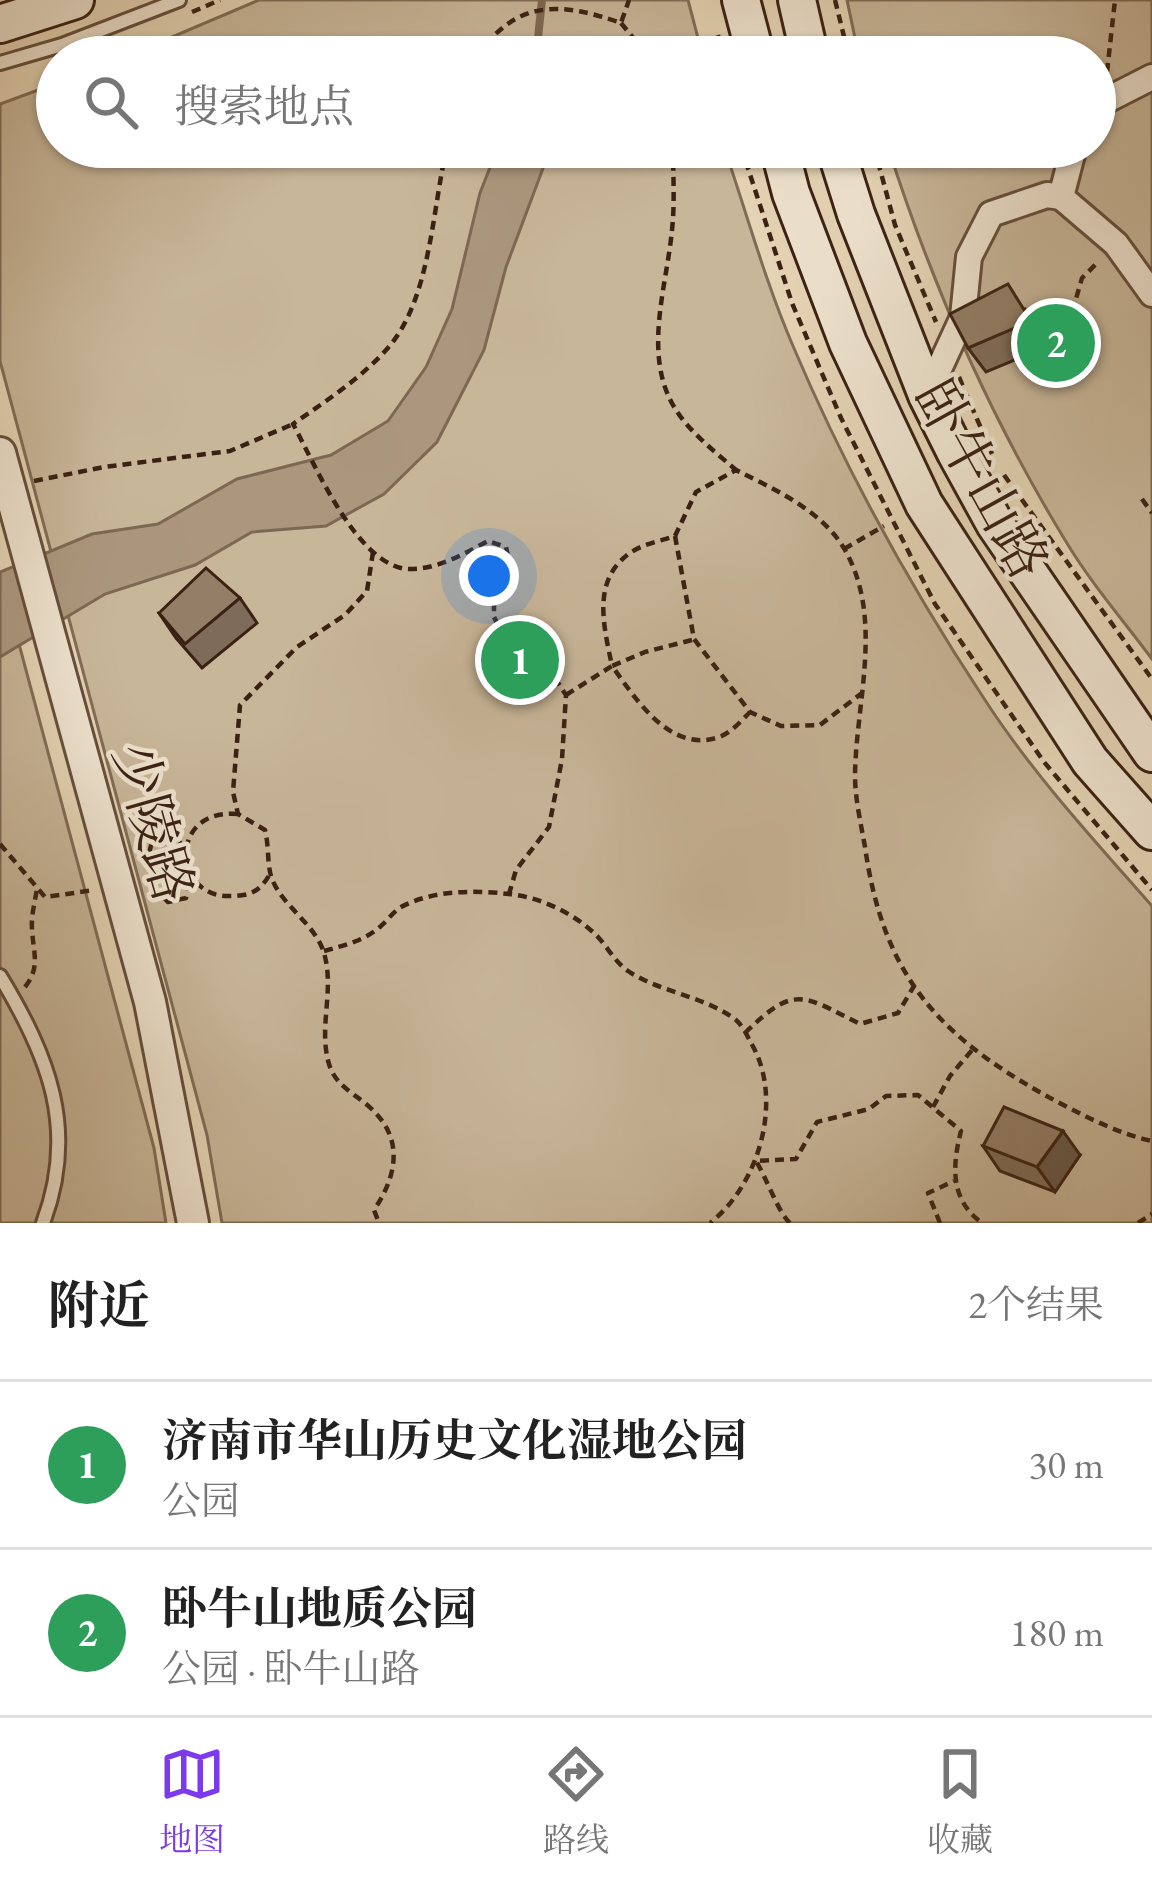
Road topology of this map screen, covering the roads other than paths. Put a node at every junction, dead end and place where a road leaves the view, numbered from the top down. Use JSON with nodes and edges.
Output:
{"nodes":[{"id":1,"x":75,"y":0,"type":"edge"},
{"id":2,"x":179,"y":0,"type":"edge"},
{"id":3,"x":741,"y":0,"type":"edge"},
{"id":4,"x":797,"y":0,"type":"edge"},
{"id":5,"x":0,"y":25,"type":"edge"},
{"id":6,"x":85,"y":36,"type":"edge"},
{"id":7,"x":750,"y":36,"type":"edge"},
{"id":8,"x":805,"y":36,"type":"edge"},
{"id":9,"x":36,"y":53,"type":"edge"},
{"id":10,"x":0,"y":63,"type":"edge"},
{"id":11,"x":1152,"y":77,"type":"edge"},
{"id":12,"x":1116,"y":98,"type":"edge"},
{"id":13,"x":784,"y":168,"type":"edge"},
{"id":14,"x":842,"y":168,"type":"edge"},
{"id":15,"x":1068,"y":168,"type":"edge"},
{"id":16,"x":1061,"y":197,"type":"junction"},
{"id":17,"x":1152,"y":294,"type":"edge"},
{"id":18,"x":927,"y":395,"type":"junction"},
{"id":19,"x":0,"y":453,"type":"edge"},
{"id":20,"x":1152,"y":753,"type":"edge"},
{"id":21,"x":1152,"y":831,"type":"edge"},
{"id":22,"x":0,"y":976,"type":"edge"},
{"id":23,"x":43,"y":1223,"type":"edge"},
{"id":24,"x":193,"y":1223,"type":"edge"}],
"edges":[{"from":1,"to":5,"type":"main road"},
{"from":2,"to":6,"type":"lane"},
{"from":3,"to":7,"type":"main road"},
{"from":4,"to":8,"type":"main road"},
{"from":9,"to":10,"type":"lane"},
{"from":11,"to":12,"type":"street"},
{"from":13,"to":21,"type":"main road","name":"卧牛山路"},
{"from":14,"to":18,"type":"main road","name":"卧牛山路"},
{"from":15,"to":16,"type":"street"},
{"from":16,"to":17,"type":"street"},
{"from":16,"to":18,"type":"street"},
{"from":18,"to":20,"type":"main road","name":"卧牛山路"},
{"from":19,"to":24,"type":"street","name":"少陵路"},
{"from":22,"to":23,"type":"lane"}]}
